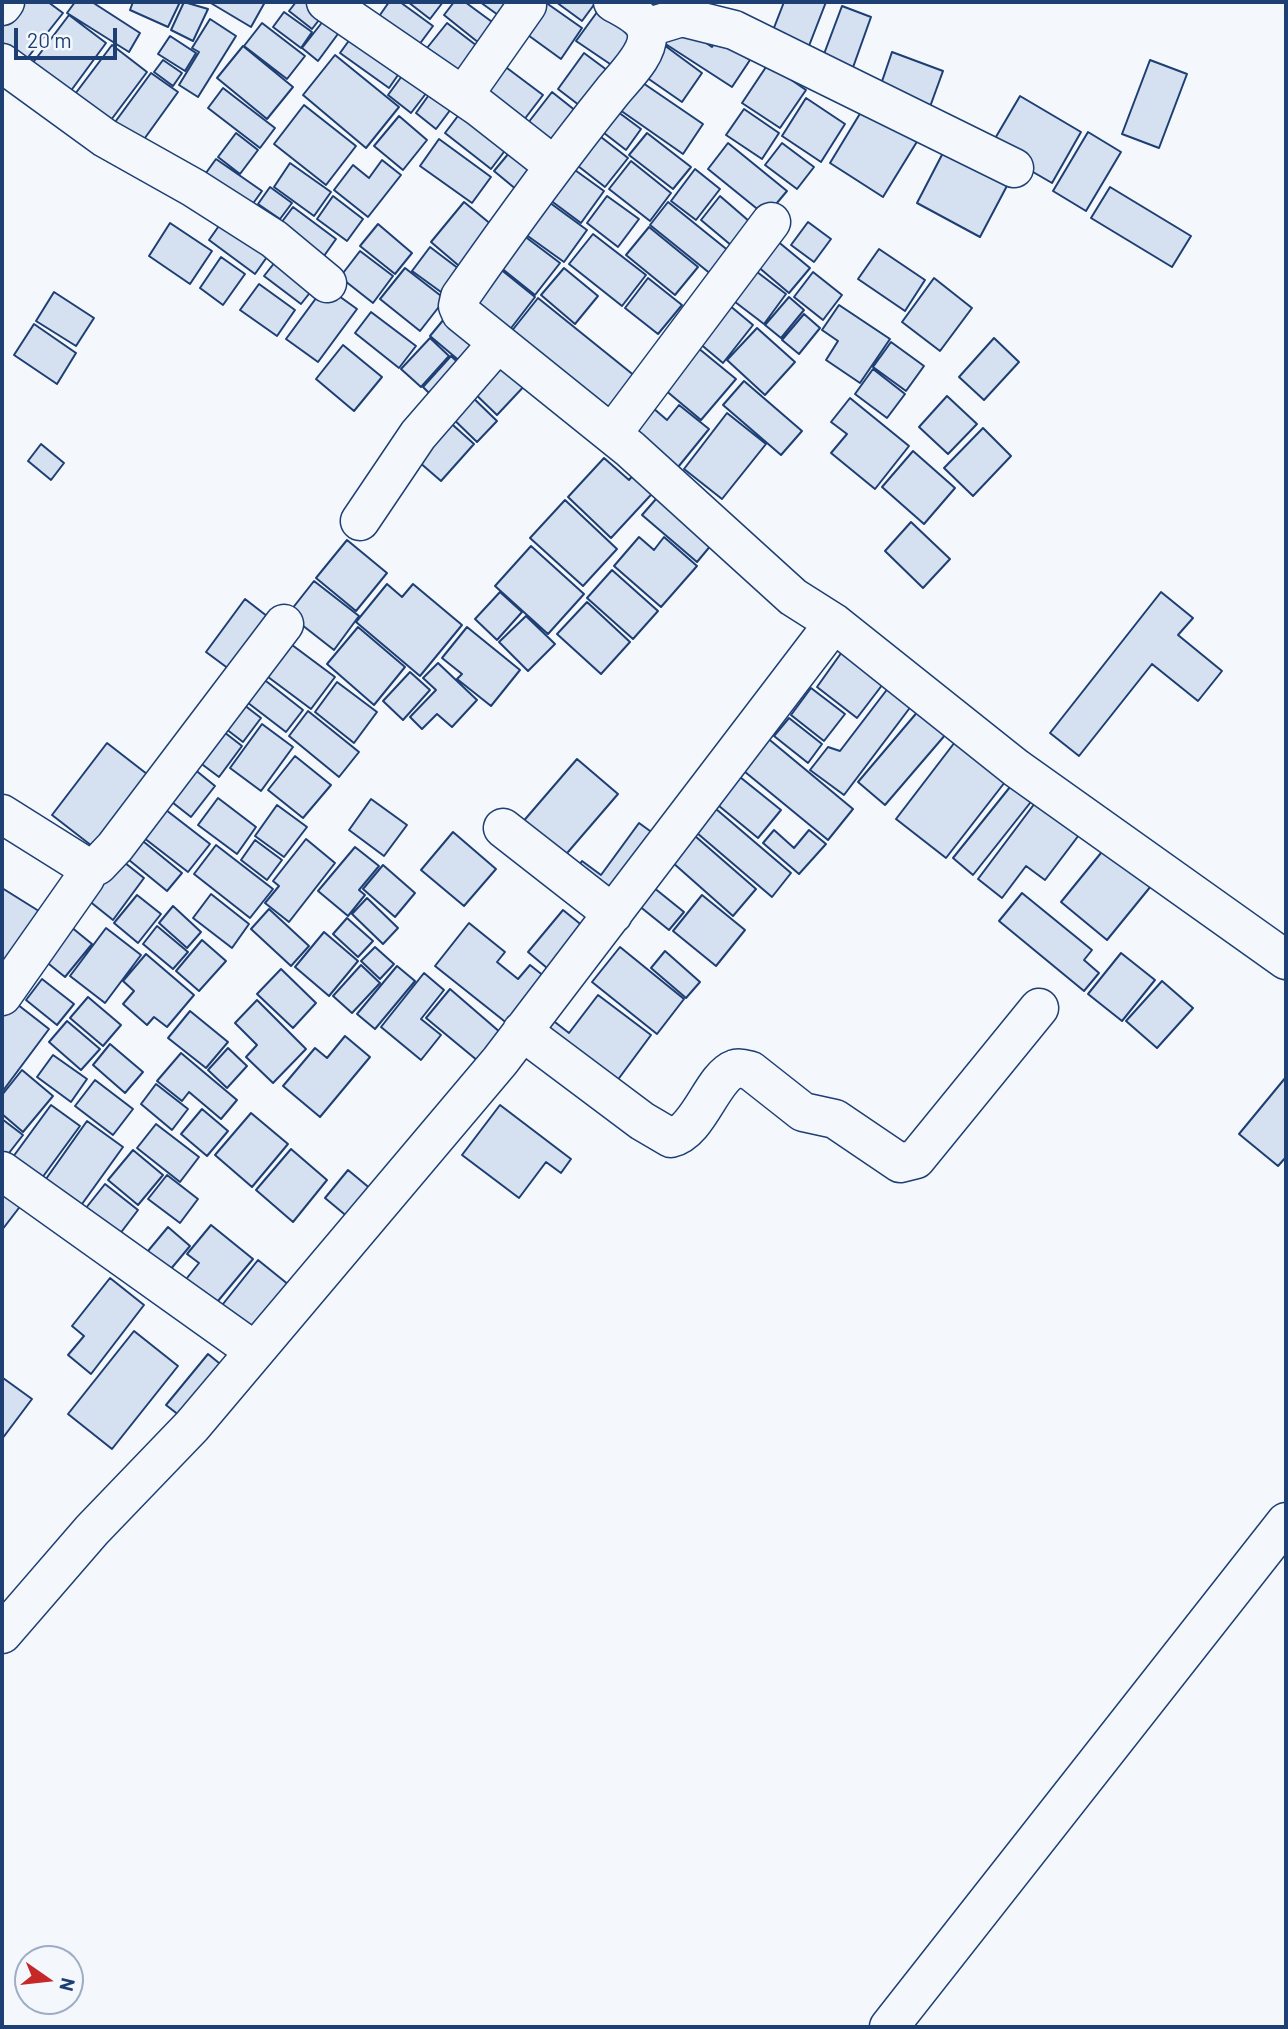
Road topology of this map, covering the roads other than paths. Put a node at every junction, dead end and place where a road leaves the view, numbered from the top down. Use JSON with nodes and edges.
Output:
{"nodes":[{"id":1,"x":326,"y":2,"type":"edge"},
{"id":2,"x":527,"y":5,"type":"dead end"},
{"id":3,"x":633,"y":17,"type":"edge"},
{"id":4,"x":2,"y":63,"type":"edge"},
{"id":5,"x":463,"y":96,"type":"junction"},
{"id":6,"x":553,"y":165,"type":"junction"},
{"id":7,"x":1014,"y":167,"type":"dead end"},
{"id":8,"x":771,"y":222,"type":"dead end"},
{"id":9,"x":327,"y":283,"type":"dead end"},
{"id":10,"x":496,"y":345,"type":"junction"},
{"id":11,"x":612,"y":434,"type":"junction"},
{"id":12,"x":360,"y":521,"type":"dead end"},
{"id":13,"x":834,"y":623,"type":"junction"},
{"id":14,"x":284,"y":624,"type":"dead end"},
{"id":15,"x":2,"y":814,"type":"edge"},
{"id":16,"x":503,"y":828,"type":"dead end"},
{"id":17,"x":85,"y":872,"type":"junction"},
{"id":18,"x":613,"y":915,"type":"junction"},
{"id":19,"x":1286,"y":960,"type":"edge"},
{"id":20,"x":2,"y":996,"type":"edge"},
{"id":21,"x":1039,"y":1008,"type":"dead end"},
{"id":22,"x":522,"y":1031,"type":"junction"},
{"id":23,"x":2,"y":1171,"type":"edge"},
{"id":24,"x":253,"y":1350,"type":"junction"},
{"id":25,"x":1286,"y":1522,"type":"edge"},
{"id":26,"x":2,"y":1634,"type":"edge"},
{"id":27,"x":888,"y":2027,"type":"edge"}],
"edges":[{"from":1,"to":5,"type":"street"},
{"from":2,"to":5,"type":"street"},
{"from":3,"to":6,"type":"street"},
{"from":3,"to":7,"type":"street"},
{"from":4,"to":9,"type":"street"},
{"from":5,"to":6,"type":"street"},
{"from":6,"to":10,"type":"street"},
{"from":8,"to":11,"type":"street"},
{"from":10,"to":11,"type":"street"},
{"from":10,"to":12,"type":"street"},
{"from":11,"to":13,"type":"street"},
{"from":13,"to":18,"type":"street"},
{"from":13,"to":19,"type":"street"},
{"from":14,"to":17,"type":"street"},
{"from":15,"to":17,"type":"street"},
{"from":16,"to":18,"type":"street"},
{"from":17,"to":20,"type":"street"},
{"from":18,"to":22,"type":"street"},
{"from":21,"to":22,"type":"street"},
{"from":22,"to":24,"type":"street"},
{"from":23,"to":24,"type":"street"},
{"from":24,"to":26,"type":"street"},
{"from":25,"to":27,"type":"street"}]}
